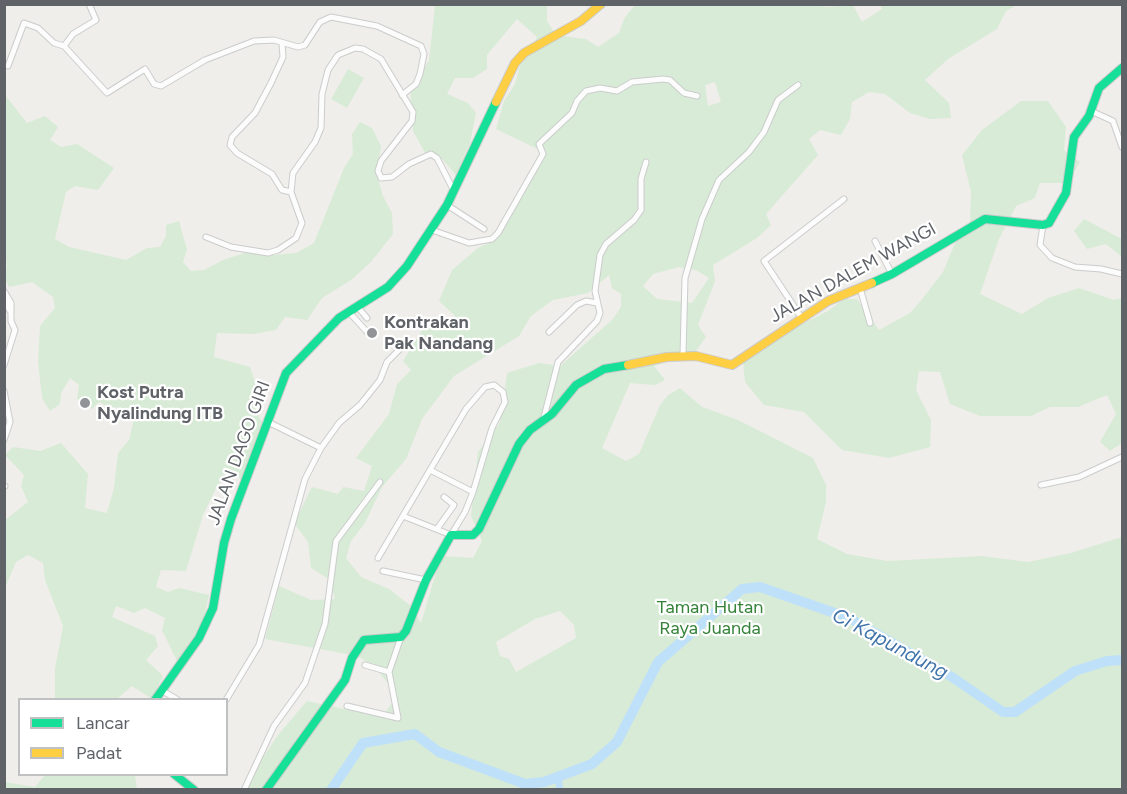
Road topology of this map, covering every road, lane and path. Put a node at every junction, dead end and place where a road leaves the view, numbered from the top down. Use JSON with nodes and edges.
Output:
{"nodes":[{"id":1,"x":89,"y":4,"type":"edge"},
{"id":2,"x":601,"y":4,"type":"edge"},
{"id":3,"x":282,"y":44,"type":"junction"},
{"id":4,"x":64,"y":46,"type":"junction"},
{"id":5,"x":8,"y":66,"type":"dead end"},
{"id":6,"x":1122,"y":68,"type":"edge"},
{"id":7,"x":798,"y":86,"type":"dead end"},
{"id":8,"x":402,"y":95,"type":"junction"},
{"id":9,"x":697,"y":96,"type":"dead end"},
{"id":10,"x":1091,"y":111,"type":"junction"},
{"id":11,"x":1122,"y":147,"type":"edge"},
{"id":12,"x":646,"y":162,"type":"dead end"},
{"id":13,"x":291,"y":192,"type":"junction"},
{"id":14,"x":454,"y":192,"type":"junction"},
{"id":15,"x":844,"y":199,"type":"dead end"},
{"id":16,"x":447,"y":205,"type":"junction"},
{"id":17,"x":1043,"y":225,"type":"junction"},
{"id":18,"x":484,"y":229,"type":"dead end"},
{"id":19,"x":432,"y":231,"type":"junction"},
{"id":20,"x":206,"y":237,"type":"dead end"},
{"id":21,"x":875,"y":241,"type":"dead end"},
{"id":22,"x":892,"y":274,"type":"junction"},
{"id":23,"x":1122,"y":274,"type":"edge"},
{"id":24,"x":860,"y":288,"type":"junction"},
{"id":25,"x":4,"y":291,"type":"edge"},
{"id":26,"x":4,"y":299,"type":"edge"},
{"id":27,"x":597,"y":303,"type":"junction"},
{"id":28,"x":356,"y":305,"type":"junction"},
{"id":29,"x":348,"y":310,"type":"junction"},
{"id":30,"x":801,"y":317,"type":"junction"},
{"id":31,"x":12,"y":318,"type":"junction"},
{"id":32,"x":367,"y":318,"type":"dead end"},
{"id":33,"x":870,"y":323,"type":"dead end"},
{"id":34,"x":549,"y":332,"type":"dead end"},
{"id":35,"x":368,"y":333,"type":"dead end"},
{"id":36,"x":404,"y":345,"type":"dead end"},
{"id":37,"x":683,"y":355,"type":"junction"},
{"id":38,"x":4,"y":365,"type":"edge"},
{"id":39,"x":4,"y":391,"type":"edge"},
{"id":40,"x":266,"y":421,"type":"junction"},
{"id":41,"x":543,"y":421,"type":"junction"},
{"id":42,"x":4,"y":440,"type":"edge"},
{"id":43,"x":321,"y":448,"type":"junction"},
{"id":44,"x":1122,"y":457,"type":"edge"},
{"id":45,"x":432,"y":471,"type":"junction"},
{"id":46,"x":380,"y":482,"type":"dead end"},
{"id":47,"x":1041,"y":485,"type":"dead end"},
{"id":48,"x":473,"y":492,"type":"junction"},
{"id":49,"x":444,"y":497,"type":"dead end"},
{"id":50,"x":403,"y":516,"type":"junction"},
{"id":51,"x":437,"y":530,"type":"junction"},
{"id":52,"x":451,"y":535,"type":"junction"},
{"id":53,"x":378,"y":558,"type":"dead end"},
{"id":54,"x":383,"y":571,"type":"dead end"},
{"id":55,"x":426,"y":580,"type":"junction"},
{"id":56,"x":401,"y":637,"type":"junction"},
{"id":57,"x":365,"y":665,"type":"dead end"},
{"id":58,"x":389,"y":672,"type":"junction"},
{"id":59,"x":160,"y":690,"type":"junction"},
{"id":60,"x":156,"y":698,"type":"edge"},
{"id":61,"x":176,"y":698,"type":"edge"},
{"id":62,"x":227,"y":698,"type":"edge"},
{"id":63,"x":347,"y":706,"type":"dead end"},
{"id":64,"x":177,"y":776,"type":"edge"},
{"id":65,"x":194,"y":789,"type":"edge"},
{"id":66,"x":244,"y":789,"type":"edge"},
{"id":67,"x":266,"y":789,"type":"edge"}],
"edges":[{"from":1,"to":4,"type":"street"},
{"from":2,"to":14,"type":"street","name":"JALAN DAGO GIRI"},
{"from":3,"to":4,"type":"street"},
{"from":3,"to":8,"type":"street"},
{"from":3,"to":13,"type":"street"},
{"from":4,"to":5,"type":"street"},
{"from":6,"to":10,"type":"street"},
{"from":7,"to":37,"type":"street"},
{"from":8,"to":13,"type":"street"},
{"from":8,"to":14,"type":"street"},
{"from":9,"to":19,"type":"street"},
{"from":10,"to":11,"type":"street"},
{"from":10,"to":17,"type":"street"},
{"from":12,"to":27,"type":"street"},
{"from":13,"to":20,"type":"street"},
{"from":14,"to":16,"type":"street","name":"JALAN DAGO GIRI"},
{"from":15,"to":30,"type":"street"},
{"from":16,"to":18,"type":"street"},
{"from":16,"to":19,"type":"street","name":"JALAN DAGO GIRI"},
{"from":17,"to":22,"type":"street","name":"JALAN DALEM WANGI"},
{"from":17,"to":23,"type":"street"},
{"from":19,"to":28,"type":"street","name":"JALAN DAGO GIRI"},
{"from":21,"to":22,"type":"street"},
{"from":22,"to":24,"type":"street","name":"JALAN DALEM WANGI"},
{"from":24,"to":30,"type":"street","name":"JALAN DALEM WANGI"},
{"from":24,"to":33,"type":"street"},
{"from":25,"to":31,"type":"street"},
{"from":26,"to":31,"type":"street"},
{"from":27,"to":34,"type":"street"},
{"from":27,"to":41,"type":"street"},
{"from":28,"to":29,"type":"street","name":"JALAN DAGO GIRI"},
{"from":28,"to":32,"type":"street"},
{"from":29,"to":35,"type":"street"},
{"from":29,"to":40,"type":"street","name":"JALAN DAGO GIRI"},
{"from":30,"to":37,"type":"street","name":"JALAN DALEM WANGI"},
{"from":31,"to":38,"type":"street"},
{"from":36,"to":43,"type":"street"},
{"from":37,"to":41,"type":"street","name":"JALAN DALEM WANGI"},
{"from":39,"to":42,"type":"street"},
{"from":40,"to":43,"type":"street"},
{"from":40,"to":59,"type":"street","name":"JALAN DAGO GIRI"},
{"from":41,"to":52,"type":"street","name":"JALAN DALEM WANGI"},
{"from":43,"to":62,"type":"street"},
{"from":44,"to":47,"type":"street"},
{"from":45,"to":48,"type":"street"},
{"from":45,"to":48,"type":"street"},
{"from":45,"to":50,"type":"street"},
{"from":46,"to":66,"type":"street"},
{"from":48,"to":52,"type":"street"},
{"from":49,"to":51,"type":"street"},
{"from":50,"to":51,"type":"street"},
{"from":50,"to":53,"type":"street"},
{"from":51,"to":52,"type":"street"},
{"from":52,"to":55,"type":"street"},
{"from":54,"to":55,"type":"street"},
{"from":55,"to":56,"type":"street"},
{"from":56,"to":58,"type":"street"},
{"from":56,"to":67,"type":"street"},
{"from":57,"to":58,"type":"street"},
{"from":58,"to":63,"type":"street"},
{"from":59,"to":60,"type":"street","name":"JALAN DAGO GIRI"},
{"from":59,"to":61,"type":"street"},
{"from":64,"to":65,"type":"street"}]}
